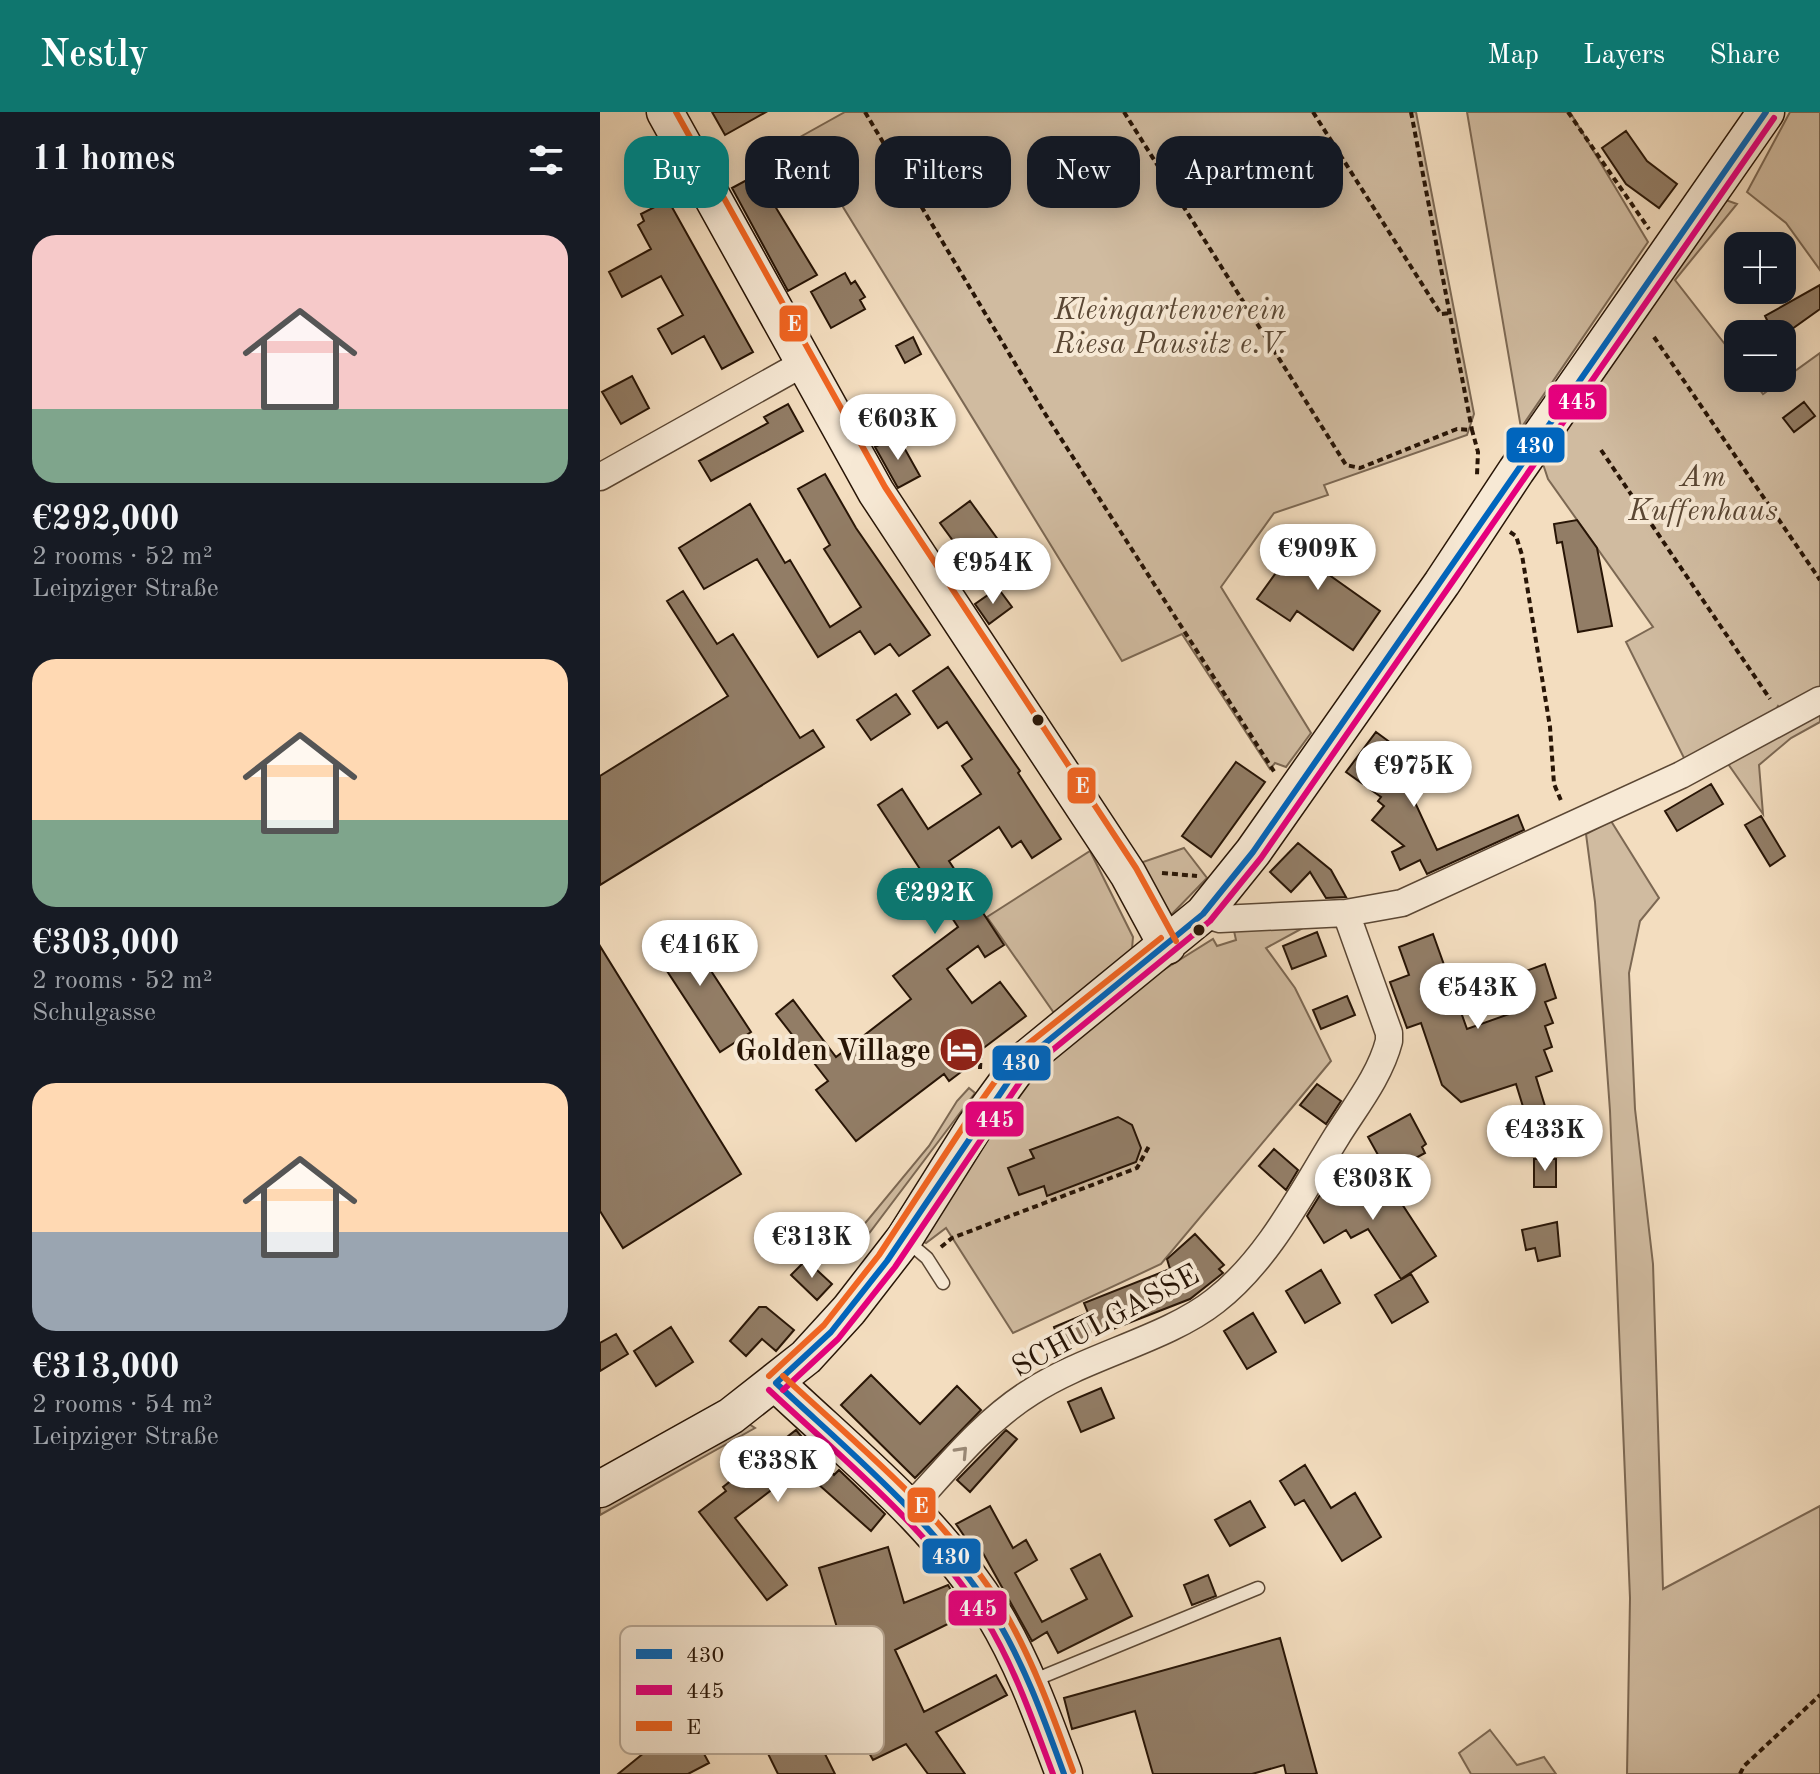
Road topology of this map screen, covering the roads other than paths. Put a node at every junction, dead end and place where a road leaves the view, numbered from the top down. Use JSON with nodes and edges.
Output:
{"nodes":[{"id":1,"x":665,"y":112,"type":"edge"},
{"id":2,"x":1766,"y":112,"type":"edge"},
{"id":3,"x":802,"y":364,"type":"junction"},
{"id":4,"x":600,"y":477,"type":"edge"},
{"id":5,"x":1820,"y":700,"type":"edge"},
{"id":6,"x":1213,"y":902,"type":"junction"},
{"id":7,"x":1346,"y":913,"type":"junction"},
{"id":8,"x":1167,"y":946,"type":"junction"},
{"id":9,"x":916,"y":1248,"type":"junction"},
{"id":10,"x":943,"y":1283,"type":"dead end"},
{"id":11,"x":776,"y":1383,"type":"junction"},
{"id":12,"x":600,"y":1489,"type":"edge"},
{"id":13,"x":909,"y":1509,"type":"junction"},
{"id":14,"x":1258,"y":1588,"type":"dead end"},
{"id":15,"x":1029,"y":1682,"type":"junction"},
{"id":16,"x":1064,"y":1774,"type":"edge"}],
"edges":[{"from":1,"to":3,"type":"street"},
{"from":2,"to":6,"type":"street"},
{"from":3,"to":4,"type":"street"},
{"from":3,"to":8,"type":"street"},
{"from":5,"to":7,"type":"street"},
{"from":6,"to":7,"type":"street"},
{"from":6,"to":8,"type":"street"},
{"from":13,"to":7,"type":"street","name":"SCHULGASSE","one_way":true},
{"from":8,"to":9,"type":"street"},
{"from":9,"to":10,"type":"lane"},
{"from":9,"to":11,"type":"street"},
{"from":11,"to":12,"type":"street"},
{"from":11,"to":13,"type":"street"},
{"from":13,"to":15,"type":"street"},
{"from":14,"to":15,"type":"lane"},
{"from":15,"to":16,"type":"street"}]}
